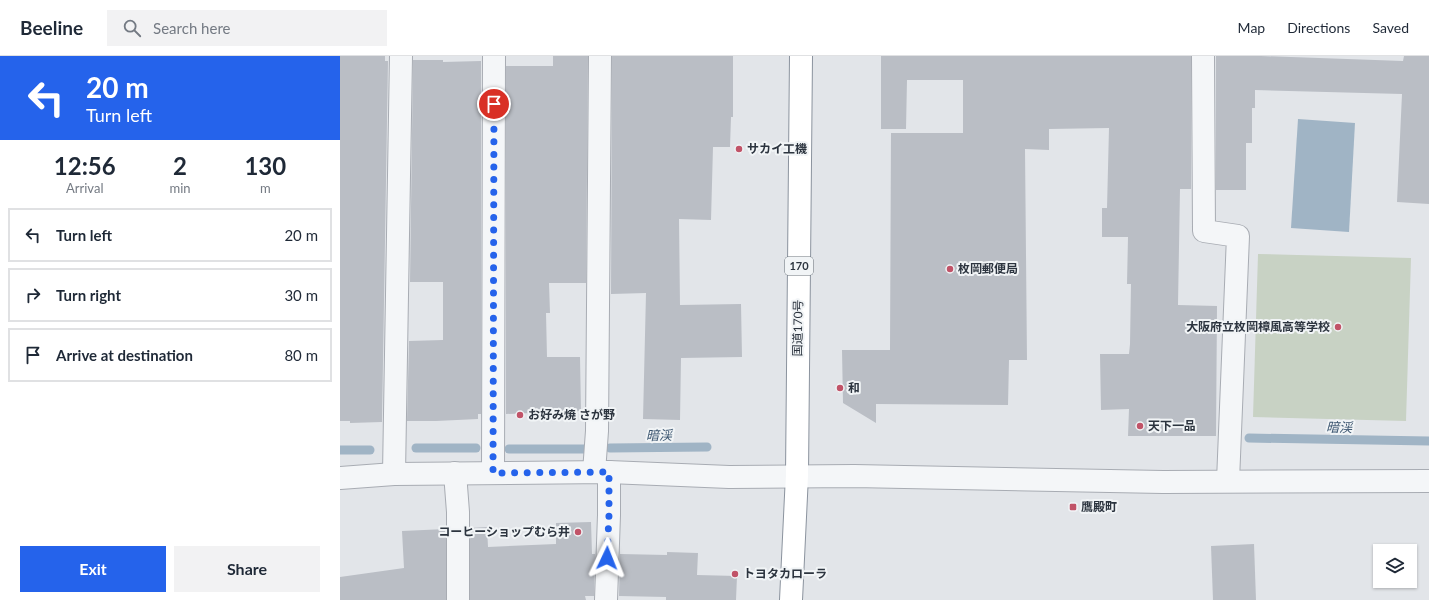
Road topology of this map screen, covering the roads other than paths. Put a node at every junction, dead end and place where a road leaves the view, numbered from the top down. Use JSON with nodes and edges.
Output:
{"nodes":[{"id":1,"x":401,"y":56,"type":"edge"},
{"id":2,"x":494,"y":56,"type":"edge"},
{"id":3,"x":600,"y":56,"type":"edge"},
{"id":4,"x":801,"y":56,"type":"edge"},
{"id":5,"x":1203,"y":56,"type":"edge"},
{"id":6,"x":602,"y":472,"type":"junction"},
{"id":7,"x":455,"y":473,"type":"junction"},
{"id":8,"x":493,"y":473,"type":"junction"},
{"id":9,"x":394,"y":474,"type":"junction"},
{"id":10,"x":797,"y":475,"type":"junction"},
{"id":11,"x":340,"y":478,"type":"edge"},
{"id":12,"x":1429,"y":481,"type":"edge"},
{"id":13,"x":1228,"y":482,"type":"junction"},
{"id":14,"x":458,"y":600,"type":"edge"},
{"id":15,"x":606,"y":600,"type":"edge"},
{"id":16,"x":791,"y":600,"type":"edge"}],
"edges":[{"from":1,"to":9,"type":"street"},
{"from":2,"to":8,"type":"street"},
{"from":3,"to":6,"type":"street"},
{"from":4,"to":10,"type":"highway","name":"国道170号","number":"170"},
{"from":5,"to":13,"type":"street"},
{"from":6,"to":8,"type":"street"},
{"from":6,"to":10,"type":"street"},
{"from":6,"to":15,"type":"street"},
{"from":7,"to":8,"type":"street"},
{"from":7,"to":9,"type":"street"},
{"from":7,"to":14,"type":"street"},
{"from":9,"to":11,"type":"street"},
{"from":10,"to":13,"type":"street"},
{"from":10,"to":16,"type":"highway","name":"国道170号","number":"170"},
{"from":12,"to":13,"type":"street"}]}
